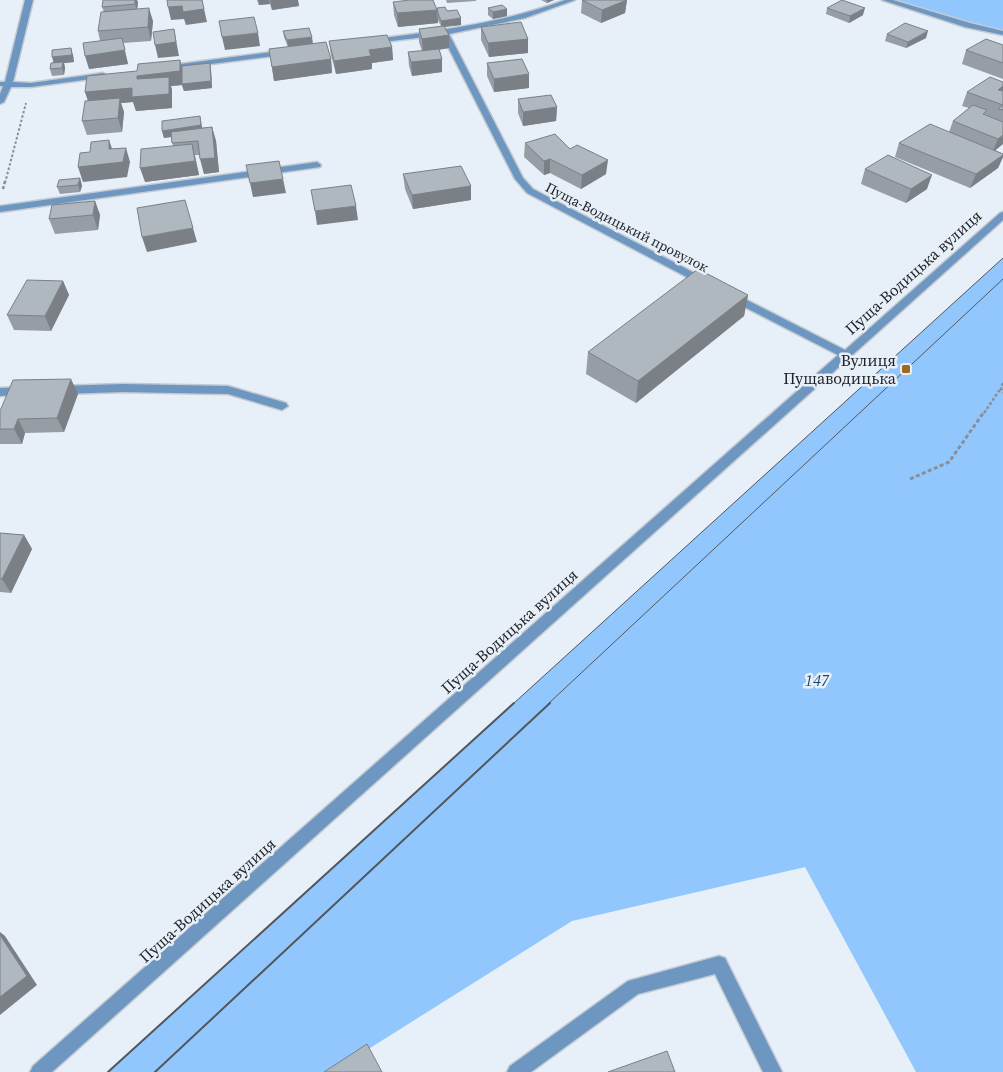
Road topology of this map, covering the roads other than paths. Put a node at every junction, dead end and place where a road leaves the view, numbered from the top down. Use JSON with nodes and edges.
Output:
{"nodes":[{"id":1,"x":29,"y":0,"type":"edge"},
{"id":2,"x":571,"y":0,"type":"edge"},
{"id":3,"x":886,"y":0,"type":"edge"},
{"id":4,"x":445,"y":32,"type":"junction"},
{"id":5,"x":1003,"y":33,"type":"edge"},
{"id":6,"x":366,"y":42,"type":"edge"},
{"id":7,"x":297,"y":51,"type":"edge"},
{"id":8,"x":159,"y":68,"type":"edge"},
{"id":9,"x":110,"y":75,"type":"edge"},
{"id":10,"x":4,"y":84,"type":"edge"},
{"id":11,"x":0,"y":102,"type":"edge"},
{"id":12,"x":317,"y":165,"type":"dead end"},
{"id":13,"x":0,"y":209,"type":"edge"},
{"id":14,"x":1003,"y":215,"type":"edge"},
{"id":15,"x":846,"y":355,"type":"junction"},
{"id":16,"x":0,"y":392,"type":"edge"},
{"id":17,"x":282,"y":406,"type":"dead end"},
{"id":18,"x":39,"y":1072,"type":"edge"},
{"id":19,"x":516,"y":1072,"type":"edge"},
{"id":20,"x":773,"y":1072,"type":"edge"}],
"edges":[{"from":1,"to":10,"type":"street"},
{"from":2,"to":4,"type":"street"},
{"from":3,"to":5,"type":"street"},
{"from":4,"to":6,"type":"street"},
{"from":4,"to":15,"type":"street","name":"Пуща-Водицький провулок"},
{"from":7,"to":8,"type":"street"},
{"from":9,"to":10,"type":"street"},
{"from":10,"to":11,"type":"street"},
{"from":12,"to":13,"type":"street"},
{"from":14,"to":15,"type":"street","name":"Пуща-Водицька вулиця"},
{"from":15,"to":18,"type":"street","name":"Пуща-Водицька вулиця"},
{"from":16,"to":17,"type":"street"},
{"from":19,"to":20,"type":"street"}]}
